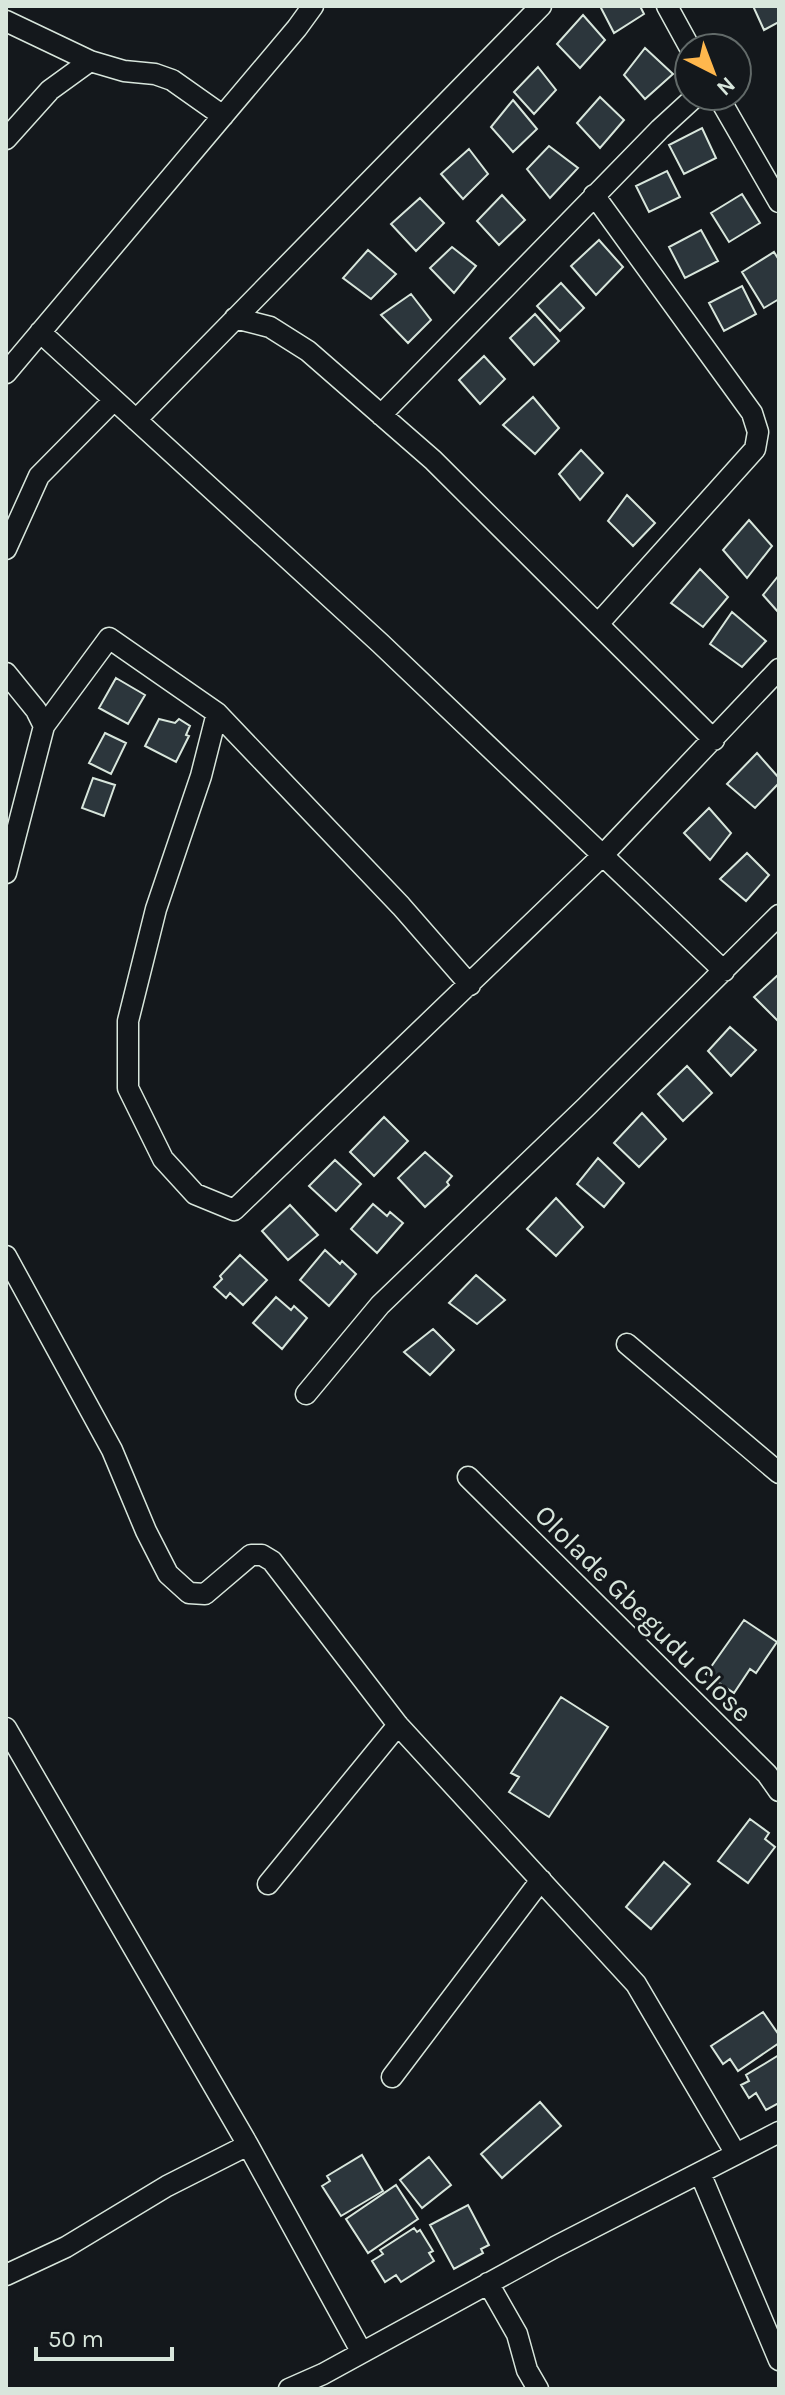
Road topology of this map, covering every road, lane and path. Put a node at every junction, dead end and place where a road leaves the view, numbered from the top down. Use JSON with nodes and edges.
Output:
{"nodes":[{"id":1,"x":313,"y":6,"type":"edge"},
{"id":2,"x":541,"y":6,"type":"edge"},
{"id":3,"x":667,"y":6,"type":"edge"},
{"id":4,"x":6,"y":21,"type":"edge"},
{"id":5,"x":681,"y":32,"type":"edge"},
{"id":6,"x":90,"y":61,"type":"junction"},
{"id":7,"x":679,"y":112,"type":"edge"},
{"id":8,"x":727,"y":112,"type":"edge"},
{"id":9,"x":223,"y":116,"type":"junction"},
{"id":10,"x":6,"y":139,"type":"edge"},
{"id":11,"x":594,"y":195,"type":"junction"},
{"id":12,"x":779,"y":202,"type":"edge"},
{"id":13,"x":235,"y":318,"type":"junction"},
{"id":14,"x":40,"y":332,"type":"junction"},
{"id":15,"x":6,"y":373,"type":"edge"},
{"id":16,"x":114,"y":400,"type":"junction"},
{"id":17,"x":381,"y":415,"type":"junction"},
{"id":18,"x":136,"y":420,"type":"junction"},
{"id":19,"x":6,"y":549,"type":"edge"},
{"id":20,"x":598,"y":624,"type":"junction"},
{"id":21,"x":779,"y":669,"type":"edge"},
{"id":22,"x":6,"y":673,"type":"edge"},
{"id":23,"x":217,"y":713,"type":"junction"},
{"id":24,"x":44,"y":726,"type":"junction"},
{"id":25,"x":714,"y":740,"type":"junction"},
{"id":26,"x":602,"y":856,"type":"junction"},
{"id":27,"x":6,"y":873,"type":"edge"},
{"id":28,"x":779,"y":915,"type":"edge"},
{"id":29,"x":724,"y":971,"type":"junction"},
{"id":30,"x":470,"y":985,"type":"junction"},
{"id":31,"x":6,"y":1256,"type":"edge"},
{"id":32,"x":627,"y":1344,"type":"dead end"},
{"id":33,"x":306,"y":1394,"type":"dead end"},
{"id":34,"x":779,"y":1473,"type":"edge"},
{"id":35,"x":468,"y":1477,"type":"dead end"},
{"id":36,"x":398,"y":1725,"type":"junction"},
{"id":37,"x":6,"y":1728,"type":"edge"},
{"id":38,"x":779,"y":1791,"type":"edge"},
{"id":39,"x":541,"y":1880,"type":"junction"},
{"id":40,"x":268,"y":1884,"type":"dead end"},
{"id":41,"x":392,"y":2077,"type":"dead end"},
{"id":42,"x":779,"y":2132,"type":"edge"},
{"id":43,"x":248,"y":2145,"type":"junction"},
{"id":44,"x":736,"y":2154,"type":"junction"},
{"id":45,"x":700,"y":2173,"type":"junction"},
{"id":46,"x":6,"y":2275,"type":"edge"},
{"id":47,"x":488,"y":2283,"type":"junction"},
{"id":48,"x":361,"y":2351,"type":"junction"},
{"id":49,"x":779,"y":2360,"type":"edge"},
{"id":50,"x":289,"y":2389,"type":"edge"},
{"id":51,"x":538,"y":2389,"type":"edge"}],
"edges":[{"from":1,"to":9,"type":"street"},
{"from":2,"to":13,"type":"street"},
{"from":3,"to":5,"type":"street"},
{"from":4,"to":6,"type":"street"},
{"from":6,"to":9,"type":"street"},
{"from":6,"to":10,"type":"street"},
{"from":7,"to":11,"type":"street"},
{"from":8,"to":12,"type":"street"},
{"from":9,"to":14,"type":"street"},
{"from":11,"to":17,"type":"street"},
{"from":11,"to":20,"type":"street"},
{"from":13,"to":17,"type":"street"},
{"from":13,"to":18,"type":"street"},
{"from":14,"to":15,"type":"street"},
{"from":14,"to":16,"type":"street"},
{"from":16,"to":18,"type":"street"},
{"from":16,"to":19,"type":"street"},
{"from":17,"to":20,"type":"street"},
{"from":18,"to":26,"type":"street"},
{"from":20,"to":25,"type":"street"},
{"from":21,"to":25,"type":"street"},
{"from":22,"to":24,"type":"street"},
{"from":23,"to":24,"type":"street"},
{"from":23,"to":30,"type":"street"},
{"from":23,"to":30,"type":"street"},
{"from":24,"to":27,"type":"street"},
{"from":25,"to":26,"type":"street"},
{"from":26,"to":29,"type":"street"},
{"from":26,"to":30,"type":"street"},
{"from":28,"to":29,"type":"street"},
{"from":29,"to":33,"type":"street"},
{"from":31,"to":36,"type":"street"},
{"from":32,"to":34,"type":"street"},
{"from":35,"to":38,"type":"street","name":"Ololade Gbegudu Close"},
{"from":36,"to":39,"type":"street"},
{"from":36,"to":40,"type":"street"},
{"from":37,"to":43,"type":"street"},
{"from":39,"to":41,"type":"street"},
{"from":39,"to":44,"type":"street"},
{"from":42,"to":44,"type":"street"},
{"from":43,"to":46,"type":"street"},
{"from":43,"to":48,"type":"street"},
{"from":44,"to":45,"type":"street"},
{"from":45,"to":47,"type":"street"},
{"from":45,"to":49,"type":"street"},
{"from":47,"to":48,"type":"street"},
{"from":47,"to":51,"type":"street"},
{"from":48,"to":50,"type":"street"}]}
